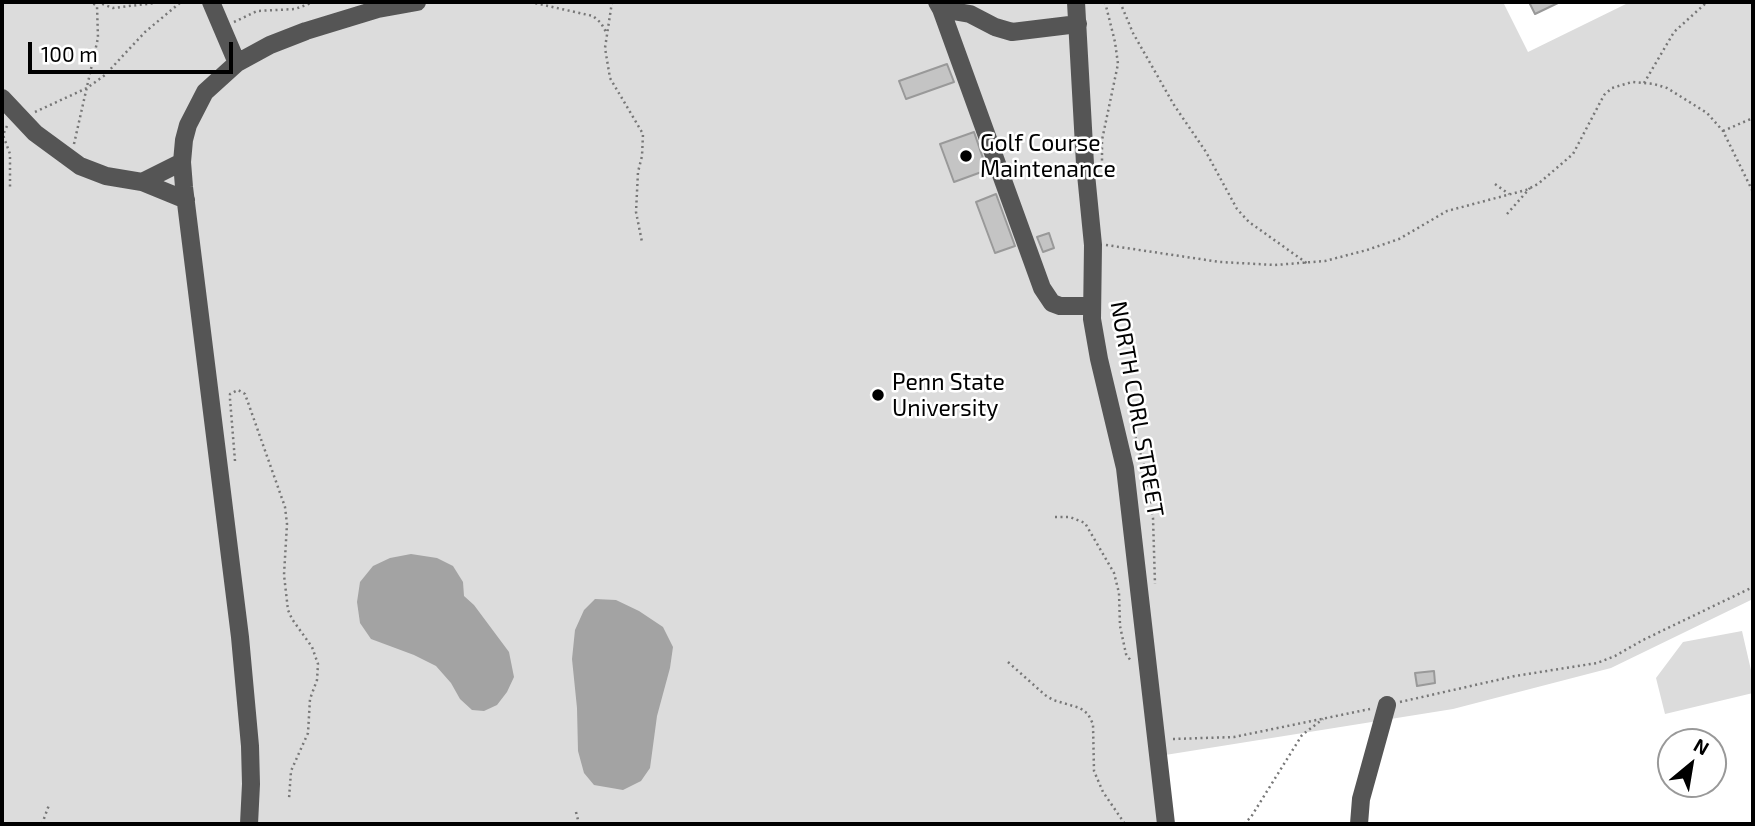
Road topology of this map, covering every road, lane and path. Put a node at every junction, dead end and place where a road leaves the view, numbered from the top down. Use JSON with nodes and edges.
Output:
{"nodes":[{"id":1,"x":91,"y":2,"type":"edge"},
{"id":2,"x":97,"y":2,"type":"edge"},
{"id":3,"x":163,"y":2,"type":"edge"},
{"id":4,"x":180,"y":2,"type":"edge"},
{"id":5,"x":211,"y":2,"type":"edge"},
{"id":6,"x":314,"y":2,"type":"edge"},
{"id":7,"x":417,"y":2,"type":"edge"},
{"id":8,"x":530,"y":2,"type":"edge"},
{"id":9,"x":612,"y":2,"type":"edge"},
{"id":10,"x":1076,"y":2,"type":"edge"},
{"id":11,"x":1105,"y":2,"type":"edge"},
{"id":12,"x":1120,"y":2,"type":"edge"},
{"id":13,"x":1707,"y":2,"type":"edge"},
{"id":14,"x":939,"y":5,"type":"edge"},
{"id":15,"x":1077,"y":24,"type":"junction"},
{"id":16,"x":222,"y":29,"type":"junction"},
{"id":17,"x":606,"y":32,"type":"junction"},
{"id":18,"x":237,"y":63,"type":"junction"},
{"id":19,"x":1644,"y":82,"type":"junction"},
{"id":20,"x":87,"y":88,"type":"junction"},
{"id":21,"x":2,"y":97,"type":"edge"},
{"id":22,"x":1753,"y":118,"type":"edge"},
{"id":23,"x":20,"y":119,"type":"junction"},
{"id":24,"x":1723,"y":131,"type":"junction"},
{"id":25,"x":182,"y":162,"type":"junction"},
{"id":26,"x":85,"y":168,"type":"junction"},
{"id":27,"x":1102,"y":176,"type":"dead end"},
{"id":28,"x":142,"y":182,"type":"junction"},
{"id":29,"x":1495,"y":184,"type":"dead end"},
{"id":30,"x":10,"y":187,"type":"dead end"},
{"id":31,"x":1531,"y":187,"type":"junction"},
{"id":32,"x":1753,"y":192,"type":"edge"},
{"id":33,"x":1509,"y":194,"type":"junction"},
{"id":34,"x":186,"y":200,"type":"junction"},
{"id":35,"x":1507,"y":214,"type":"dead end"},
{"id":36,"x":642,"y":242,"type":"dead end"},
{"id":37,"x":1102,"y":242,"type":"junction"},
{"id":38,"x":1308,"y":264,"type":"junction"},
{"id":39,"x":1092,"y":306,"type":"junction"},
{"id":40,"x":1132,"y":428,"type":"dead end"},
{"id":41,"x":236,"y":468,"type":"dead end"},
{"id":42,"x":1055,"y":517,"type":"dead end"},
{"id":43,"x":1753,"y":587,"type":"edge"},
{"id":44,"x":1156,"y":593,"type":"dead end"},
{"id":45,"x":1148,"y":661,"type":"junction"},
{"id":46,"x":1008,"y":662,"type":"dead end"},
{"id":47,"x":1387,"y":705,"type":"junction"},
{"id":48,"x":1325,"y":717,"type":"junction"},
{"id":49,"x":1157,"y":741,"type":"junction"},
{"id":50,"x":289,"y":799,"type":"dead end"},
{"id":51,"x":49,"y":805,"type":"dead end"},
{"id":52,"x":576,"y":812,"type":"dead end"},
{"id":53,"x":41,"y":824,"type":"edge"},
{"id":54,"x":249,"y":824,"type":"edge"},
{"id":55,"x":579,"y":824,"type":"edge"},
{"id":56,"x":1125,"y":824,"type":"edge"},
{"id":57,"x":1166,"y":824,"type":"edge"},
{"id":58,"x":1244,"y":824,"type":"edge"},
{"id":59,"x":1359,"y":824,"type":"edge"}],
"edges":[{"from":1,"to":20,"type":"path"},
{"from":2,"to":3,"type":"path"},
{"from":4,"to":20,"type":"path"},
{"from":5,"to":16,"type":"street"},
{"from":6,"to":16,"type":"path"},
{"from":7,"to":18,"type":"street"},
{"from":8,"to":17,"type":"path"},
{"from":9,"to":17,"type":"path"},
{"from":10,"to":15,"type":"street","name":"NORTH CORL STREET"},
{"from":11,"to":27,"type":"path"},
{"from":12,"to":38,"type":"path"},
{"from":13,"to":19,"type":"path"},
{"from":14,"to":15,"type":"street"},
{"from":14,"to":39,"type":"street"},
{"from":15,"to":37,"type":"street","name":"NORTH CORL STREET"},
{"from":16,"to":18,"type":"street"},
{"from":17,"to":36,"type":"path"},
{"from":18,"to":25,"type":"street"},
{"from":19,"to":24,"type":"path"},
{"from":19,"to":31,"type":"path"},
{"from":20,"to":23,"type":"path"},
{"from":20,"to":26,"type":"path"},
{"from":21,"to":23,"type":"street"},
{"from":22,"to":24,"type":"path"},
{"from":23,"to":26,"type":"street"},
{"from":23,"to":30,"type":"path"},
{"from":24,"to":32,"type":"path"},
{"from":25,"to":28,"type":"street"},
{"from":25,"to":34,"type":"street"},
{"from":26,"to":28,"type":"street"},
{"from":28,"to":34,"type":"street"},
{"from":29,"to":33,"type":"path"},
{"from":31,"to":33,"type":"path"},
{"from":31,"to":35,"type":"path"},
{"from":33,"to":38,"type":"path"},
{"from":34,"to":54,"type":"street"},
{"from":37,"to":38,"type":"path"},
{"from":37,"to":39,"type":"street","name":"NORTH CORL STREET"},
{"from":39,"to":45,"type":"street","name":"NORTH CORL STREET"},
{"from":40,"to":44,"type":"path"},
{"from":41,"to":50,"type":"path"},
{"from":42,"to":45,"type":"path"},
{"from":43,"to":47,"type":"path"},
{"from":45,"to":49,"type":"street","name":"NORTH CORL STREET"},
{"from":46,"to":56,"type":"path"},
{"from":47,"to":48,"type":"path"},
{"from":47,"to":59,"type":"street"},
{"from":48,"to":49,"type":"path"},
{"from":48,"to":58,"type":"path"},
{"from":49,"to":57,"type":"street","name":"NORTH CORL STREET"},
{"from":51,"to":53,"type":"path"},
{"from":52,"to":55,"type":"path"}]}
